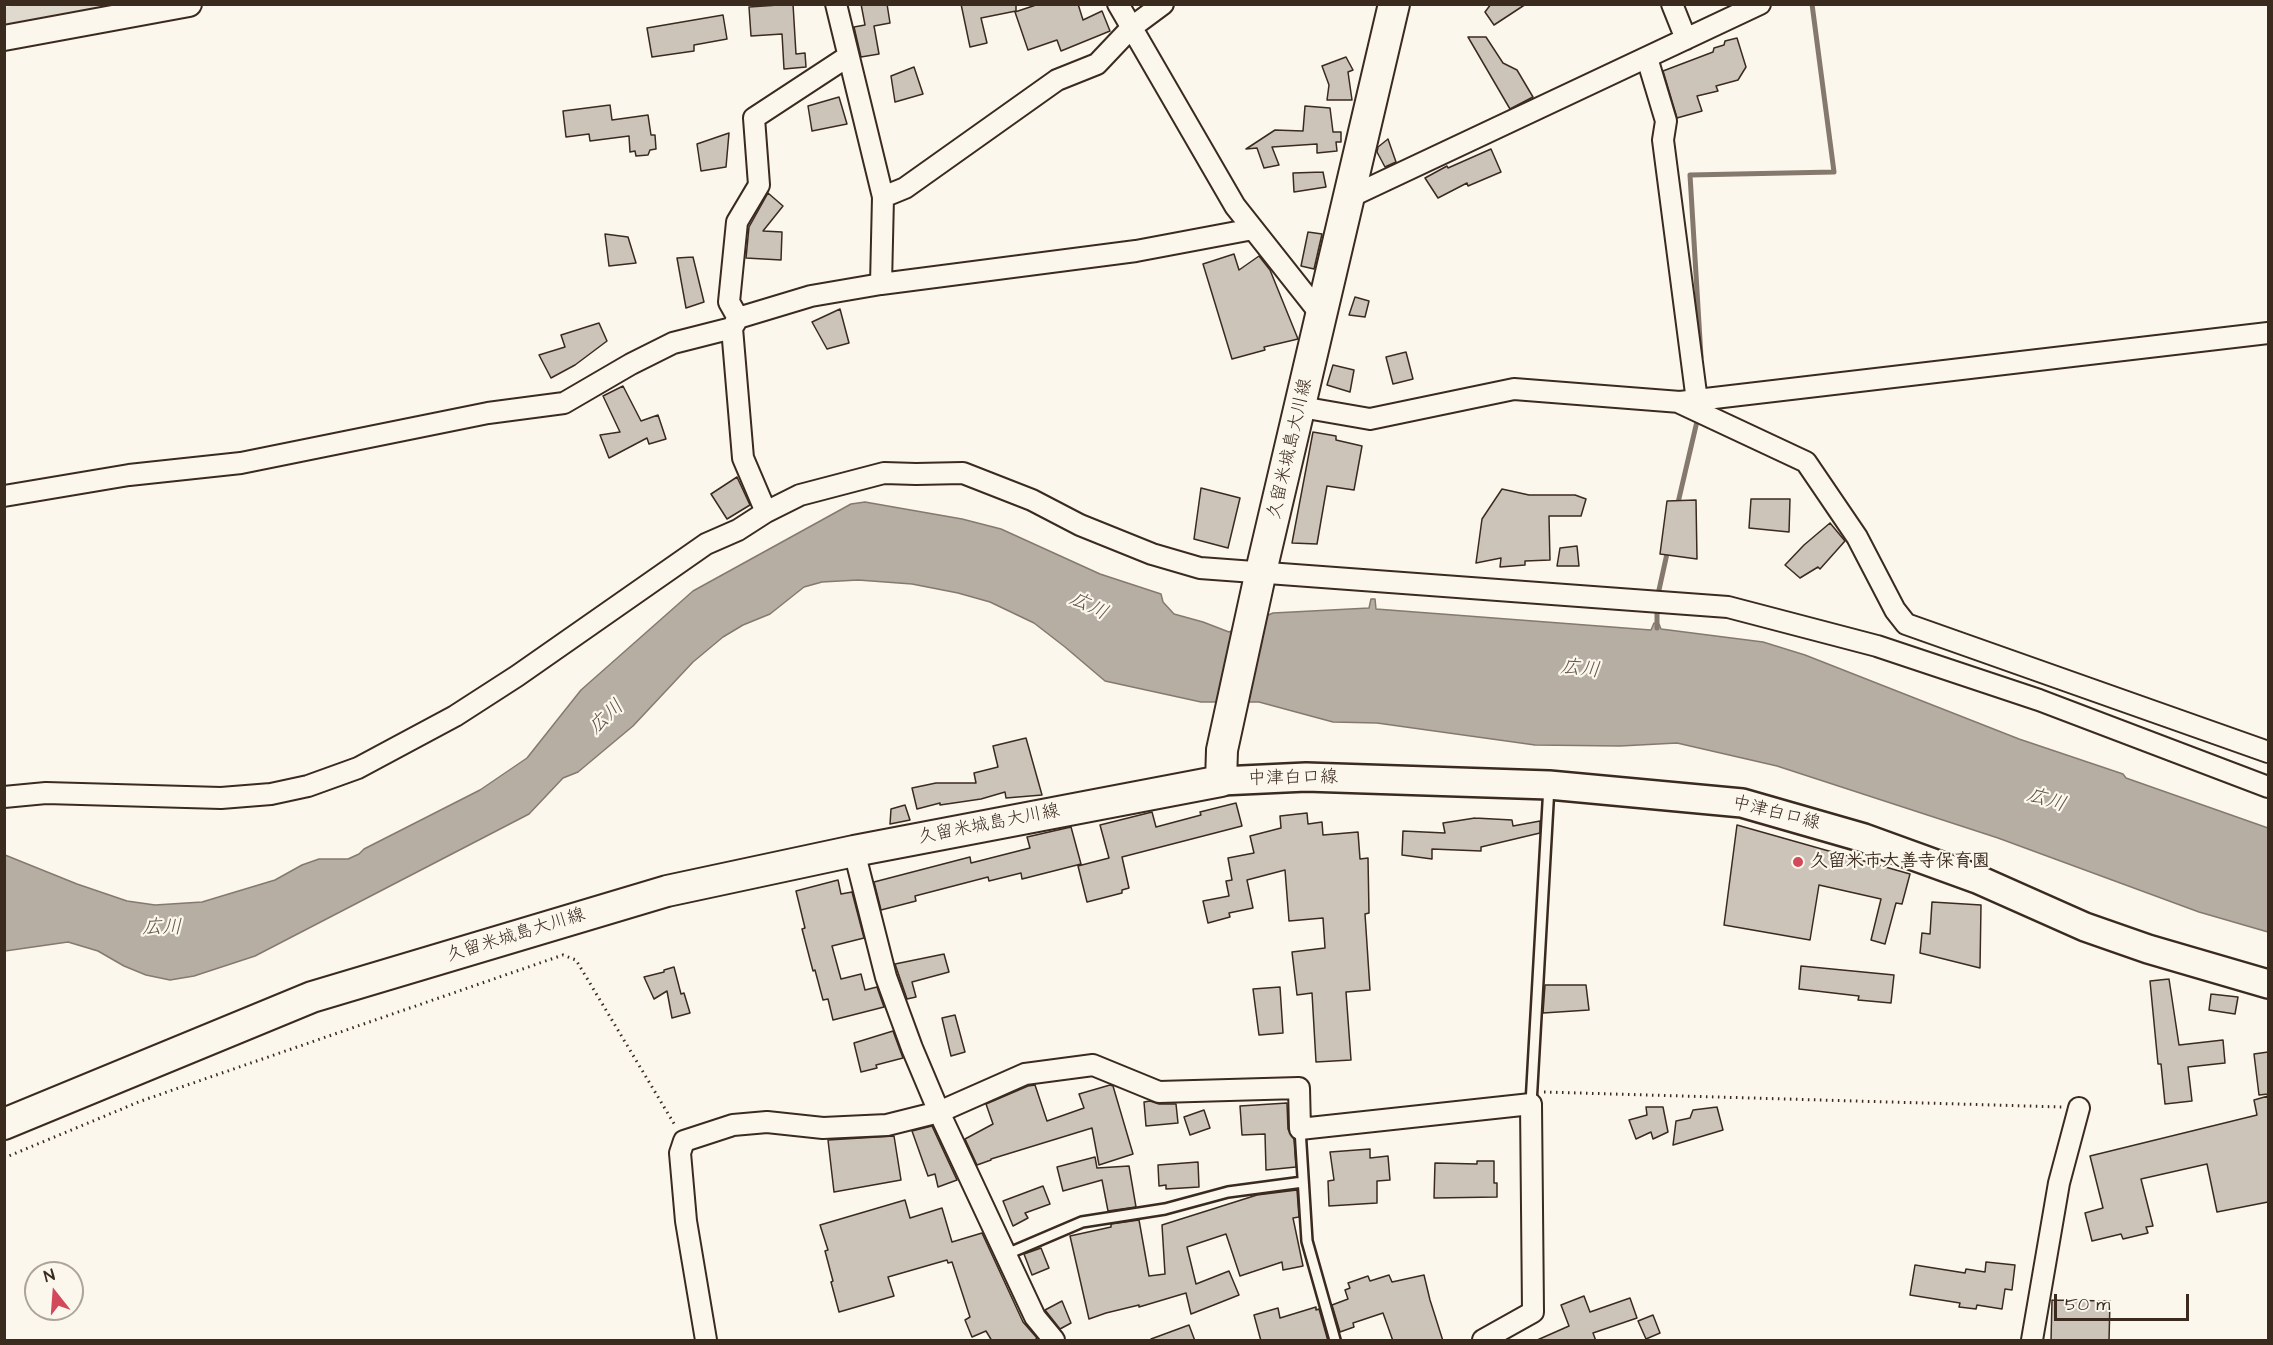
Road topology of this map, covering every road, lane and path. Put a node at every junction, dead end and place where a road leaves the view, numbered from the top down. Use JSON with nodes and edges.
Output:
{"nodes":[{"id":1,"x":189,"y":4,"type":"edge"},
{"id":2,"x":836,"y":4,"type":"edge"},
{"id":3,"x":1118,"y":4,"type":"edge"},
{"id":4,"x":1163,"y":4,"type":"edge"},
{"id":5,"x":1394,"y":4,"type":"edge"},
{"id":6,"x":1672,"y":4,"type":"edge"},
{"id":7,"x":1760,"y":4,"type":"edge"},
{"id":8,"x":1132,"y":27,"type":"junction"},
{"id":9,"x":4,"y":38,"type":"edge"},
{"id":10,"x":1686,"y":39,"type":"junction"},
{"id":11,"x":847,"y":57,"type":"junction"},
{"id":12,"x":1647,"y":58,"type":"junction"},
{"id":13,"x":883,"y":197,"type":"junction"},
{"id":14,"x":1350,"y":197,"type":"junction"},
{"id":15,"x":1253,"y":229,"type":"junction"},
{"id":16,"x":881,"y":284,"type":"junction"},
{"id":17,"x":1322,"y":316,"type":"junction"},
{"id":18,"x":735,"y":323,"type":"junction"},
{"id":19,"x":2268,"y":333,"type":"edge"},
{"id":20,"x":1689,"y":401,"type":"junction"},
{"id":21,"x":1301,"y":407,"type":"junction"},
{"id":22,"x":4,"y":496,"type":"edge"},
{"id":23,"x":766,"y":512,"type":"junction"},
{"id":24,"x":1260,"y":576,"type":"junction"},
{"id":25,"x":2268,"y":752,"type":"edge"},
{"id":26,"x":1221,"y":781,"type":"junction"},
{"id":27,"x":1549,"y":784,"type":"junction"},
{"id":28,"x":2268,"y":787,"type":"edge"},
{"id":29,"x":4,"y":797,"type":"edge"},
{"id":30,"x":854,"y":851,"type":"junction"},
{"id":31,"x":2268,"y":984,"type":"edge"},
{"id":32,"x":1531,"y":1098,"type":"junction"},
{"id":33,"x":2079,"y":1108,"type":"joint"},
{"id":34,"x":939,"y":1112,"type":"junction"},
{"id":35,"x":4,"y":1124,"type":"edge"},
{"id":36,"x":1300,"y":1129,"type":"junction"},
{"id":37,"x":684,"y":1141,"type":"junction"},
{"id":38,"x":4,"y":1158,"type":"edge"},
{"id":39,"x":1303,"y":1182,"type":"junction"},
{"id":40,"x":1007,"y":1254,"type":"junction"},
{"id":41,"x":706,"y":1341,"type":"edge"},
{"id":42,"x":1054,"y":1341,"type":"edge"},
{"id":43,"x":1335,"y":1341,"type":"edge"},
{"id":44,"x":1483,"y":1341,"type":"edge"},
{"id":45,"x":2032,"y":1341,"type":"edge"}],
"edges":[{"from":1,"to":9,"type":"street"},
{"from":2,"to":11,"type":"street"},
{"from":3,"to":8,"type":"street"},
{"from":4,"to":8,"type":"street"},
{"from":5,"to":14,"type":"main road","name":"久留米城島大川線"},
{"from":6,"to":10,"type":"street"},
{"from":7,"to":10,"type":"street"},
{"from":8,"to":13,"type":"street"},
{"from":8,"to":15,"type":"street"},
{"from":10,"to":12,"type":"street"},
{"from":11,"to":13,"type":"street"},
{"from":11,"to":18,"type":"street"},
{"from":12,"to":14,"type":"street"},
{"from":12,"to":20,"type":"street"},
{"from":13,"to":16,"type":"street"},
{"from":14,"to":17,"type":"main road","name":"久留米城島大川線"},
{"from":15,"to":16,"type":"street"},
{"from":15,"to":17,"type":"street"},
{"from":16,"to":18,"type":"street"},
{"from":17,"to":21,"type":"main road","name":"久留米城島大川線"},
{"from":18,"to":22,"type":"street"},
{"from":18,"to":23,"type":"street"},
{"from":19,"to":20,"type":"street"},
{"from":20,"to":21,"type":"street"},
{"from":20,"to":25,"type":"street"},
{"from":21,"to":24,"type":"main road","name":"久留米城島大川線"},
{"from":23,"to":24,"type":"street"},
{"from":23,"to":29,"type":"street"},
{"from":24,"to":26,"type":"main road","name":"久留米城島大川線"},
{"from":24,"to":28,"type":"street"},
{"from":26,"to":27,"type":"main road","name":"中津白口線"},
{"from":26,"to":30,"type":"main road","name":"久留米城島大川線"},
{"from":27,"to":31,"type":"main road","name":"中津白口線"},
{"from":27,"to":32,"type":"lane"},
{"from":30,"to":34,"type":"street"},
{"from":30,"to":35,"type":"main road","name":"久留米城島大川線"},
{"from":32,"to":33,"type":"path"},
{"from":32,"to":36,"type":"street"},
{"from":32,"to":44,"type":"street"},
{"from":33,"to":45,"type":"street"},
{"from":34,"to":36,"type":"street"},
{"from":34,"to":37,"type":"street"},
{"from":34,"to":40,"type":"street"},
{"from":36,"to":39,"type":"lane"},
{"from":37,"to":38,"type":"path"},
{"from":37,"to":41,"type":"street"},
{"from":39,"to":40,"type":"lane"},
{"from":39,"to":43,"type":"lane"},
{"from":40,"to":42,"type":"street"}]}
